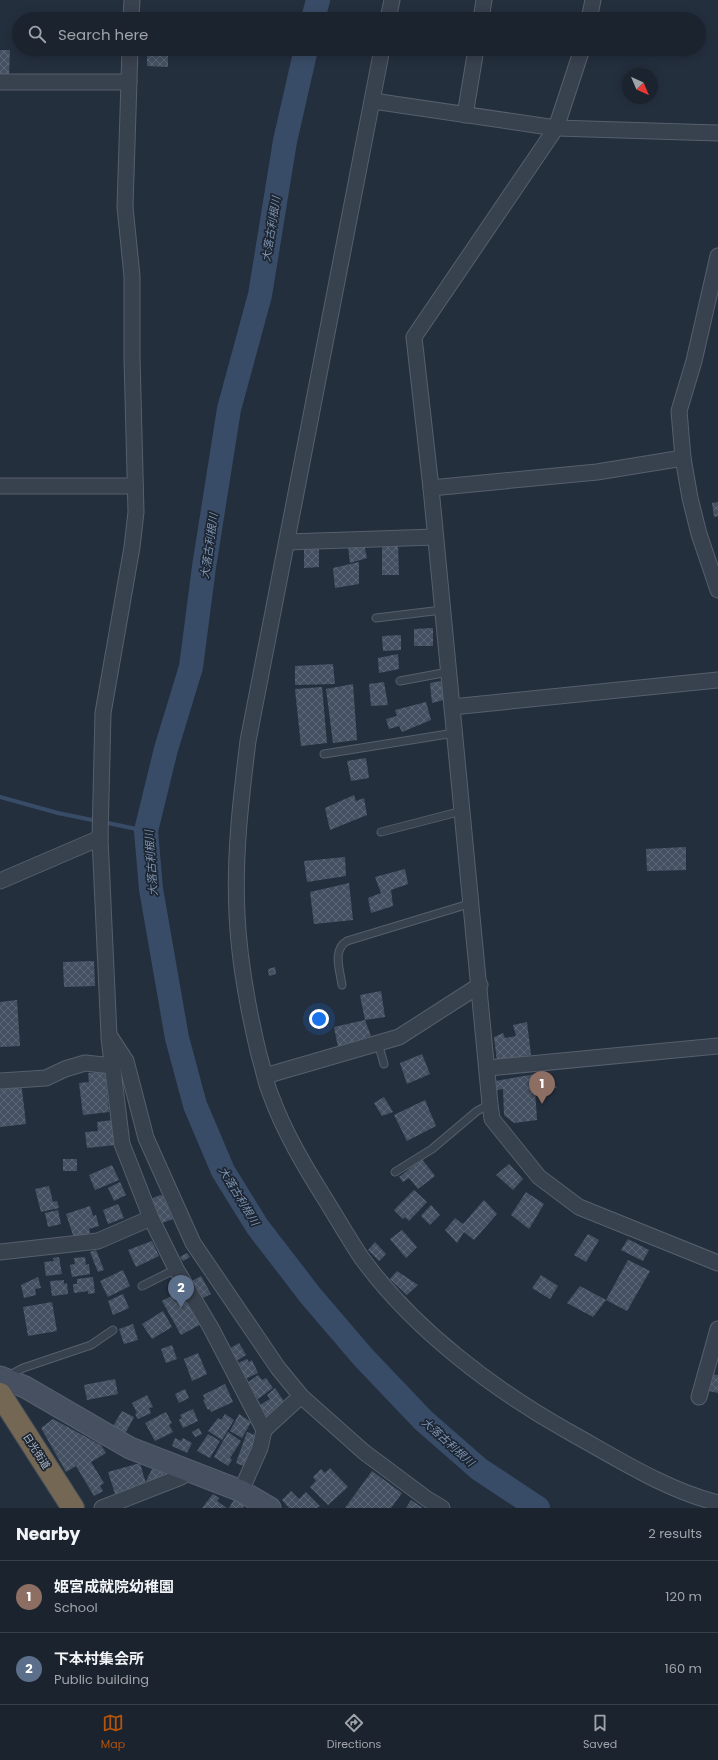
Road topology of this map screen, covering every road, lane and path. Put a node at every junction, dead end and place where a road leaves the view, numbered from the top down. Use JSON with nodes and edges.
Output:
{"nodes":[{"id":1,"x":132,"y":0,"type":"edge"},
{"id":2,"x":392,"y":0,"type":"edge"},
{"id":3,"x":484,"y":0,"type":"edge"},
{"id":4,"x":593,"y":0,"type":"edge"},
{"id":5,"x":131,"y":12,"type":"edge"},
{"id":6,"x":389,"y":12,"type":"edge"},
{"id":7,"x":482,"y":12,"type":"edge"},
{"id":8,"x":590,"y":12,"type":"edge"},
{"id":9,"x":130,"y":56,"type":"edge"},
{"id":10,"x":381,"y":56,"type":"edge"},
{"id":11,"x":475,"y":56,"type":"edge"},
{"id":12,"x":580,"y":56,"type":"edge"},
{"id":13,"x":0,"y":82,"type":"edge"},
{"id":14,"x":129,"y":82,"type":"junction"},
{"id":15,"x":373,"y":101,"type":"junction"},
{"id":16,"x":465,"y":115,"type":"junction"},
{"id":17,"x":556,"y":128,"type":"junction"},
{"id":18,"x":718,"y":133,"type":"edge"},
{"id":19,"x":718,"y":256,"type":"edge"},
{"id":20,"x":683,"y":458,"type":"junction"},
{"id":21,"x":0,"y":486,"type":"edge"},
{"id":22,"x":135,"y":486,"type":"junction"},
{"id":23,"x":431,"y":488,"type":"junction"},
{"id":24,"x":436,"y":537,"type":"junction"},
{"id":25,"x":287,"y":542,"type":"junction"},
{"id":26,"x":718,"y":590,"type":"edge"},
{"id":27,"x":442,"y":610,"type":"junction"},
{"id":28,"x":376,"y":618,"type":"dead end"},
{"id":29,"x":448,"y":672,"type":"junction"},
{"id":30,"x":718,"y":680,"type":"edge"},
{"id":31,"x":400,"y":681,"type":"dead end"},
{"id":32,"x":452,"y":706,"type":"junction"},
{"id":33,"x":454,"y":733,"type":"junction"},
{"id":34,"x":324,"y":754,"type":"dead end"},
{"id":35,"x":462,"y":811,"type":"junction"},
{"id":36,"x":381,"y":832,"type":"dead end"},
{"id":37,"x":100,"y":838,"type":"junction"},
{"id":38,"x":0,"y":881,"type":"edge"},
{"id":39,"x":472,"y":904,"type":"junction"},
{"id":40,"x":342,"y":985,"type":"dead end"},
{"id":41,"x":480,"y":985,"type":"junction"},
{"id":42,"x":109,"y":1035,"type":"junction"},
{"id":43,"x":378,"y":1043,"type":"junction"},
{"id":44,"x":718,"y":1046,"type":"edge"},
{"id":45,"x":384,"y":1064,"type":"dead end"},
{"id":46,"x":113,"y":1066,"type":"junction"},
{"id":47,"x":488,"y":1068,"type":"junction"},
{"id":48,"x":265,"y":1076,"type":"junction"},
{"id":49,"x":0,"y":1081,"type":"edge"},
{"id":50,"x":490,"y":1104,"type":"junction"},
{"id":51,"x":395,"y":1172,"type":"dead end"},
{"id":52,"x":151,"y":1218,"type":"junction"},
{"id":53,"x":193,"y":1243,"type":"junction"},
{"id":54,"x":0,"y":1252,"type":"edge"},
{"id":55,"x":169,"y":1253,"type":"junction"},
{"id":56,"x":718,"y":1263,"type":"edge"},
{"id":57,"x":176,"y":1269,"type":"junction"},
{"id":58,"x":142,"y":1286,"type":"dead end"},
{"id":59,"x":718,"y":1329,"type":"edge"},
{"id":60,"x":113,"y":1330,"type":"dead end"},
{"id":61,"x":1,"y":1383,"type":"edge"},
{"id":62,"x":301,"y":1396,"type":"junction"},
{"id":63,"x":699,"y":1397,"type":"dead end"},
{"id":64,"x":264,"y":1430,"type":"junction"},
{"id":65,"x":186,"y":1471,"type":"junction"},
{"id":66,"x":241,"y":1491,"type":"junction"},
{"id":67,"x":718,"y":1503,"type":"edge"},
{"id":68,"x":73,"y":1508,"type":"edge"},
{"id":69,"x":102,"y":1508,"type":"edge"},
{"id":70,"x":270,"y":1508,"type":"edge"},
{"id":71,"x":442,"y":1508,"type":"edge"}],
"edges":[{"from":1,"to":5,"type":"street"},
{"from":2,"to":6,"type":"street"},
{"from":3,"to":7,"type":"street"},
{"from":4,"to":8,"type":"street"},
{"from":9,"to":14,"type":"street"},
{"from":10,"to":15,"type":"street"},
{"from":11,"to":16,"type":"street"},
{"from":12,"to":17,"type":"street"},
{"from":13,"to":14,"type":"street"},
{"from":14,"to":22,"type":"street"},
{"from":15,"to":16,"type":"street"},
{"from":15,"to":25,"type":"street"},
{"from":16,"to":17,"type":"street"},
{"from":17,"to":18,"type":"street"},
{"from":17,"to":23,"type":"street"},
{"from":19,"to":20,"type":"street"},
{"from":20,"to":23,"type":"street"},
{"from":20,"to":26,"type":"street"},
{"from":21,"to":22,"type":"street"},
{"from":22,"to":37,"type":"street"},
{"from":23,"to":24,"type":"street"},
{"from":24,"to":25,"type":"street"},
{"from":24,"to":27,"type":"street"},
{"from":25,"to":48,"type":"street"},
{"from":27,"to":28,"type":"lane"},
{"from":27,"to":29,"type":"street"},
{"from":29,"to":31,"type":"lane"},
{"from":29,"to":32,"type":"street"},
{"from":30,"to":32,"type":"street"},
{"from":32,"to":33,"type":"street"},
{"from":33,"to":34,"type":"lane"},
{"from":33,"to":35,"type":"street"},
{"from":35,"to":36,"type":"lane"},
{"from":35,"to":39,"type":"street"},
{"from":37,"to":38,"type":"street"},
{"from":37,"to":42,"type":"street"},
{"from":39,"to":40,"type":"lane"},
{"from":39,"to":41,"type":"street"},
{"from":41,"to":43,"type":"street"},
{"from":41,"to":47,"type":"street"},
{"from":42,"to":46,"type":"street"},
{"from":42,"to":53,"type":"street"},
{"from":43,"to":45,"type":"lane"},
{"from":43,"to":48,"type":"street"},
{"from":44,"to":47,"type":"street"},
{"from":46,"to":49,"type":"street"},
{"from":46,"to":52,"type":"street"},
{"from":47,"to":50,"type":"street"},
{"from":48,"to":67,"type":"street"},
{"from":50,"to":51,"type":"lane"},
{"from":50,"to":56,"type":"street"},
{"from":52,"to":54,"type":"street"},
{"from":52,"to":55,"type":"street"},
{"from":53,"to":55,"type":"street"},
{"from":53,"to":62,"type":"street"},
{"from":55,"to":57,"type":"street"},
{"from":57,"to":58,"type":"lane"},
{"from":57,"to":64,"type":"street"},
{"from":59,"to":63,"type":"street"},
{"from":60,"to":61,"type":"lane"},
{"from":61,"to":65,"type":"street"},
{"from":61,"to":68,"type":"highway","name":"日光街道"},
{"from":62,"to":64,"type":"street"},
{"from":62,"to":71,"type":"street"},
{"from":64,"to":66,"type":"street"},
{"from":65,"to":66,"type":"street"},
{"from":65,"to":69,"type":"street"},
{"from":66,"to":70,"type":"street"}]}
